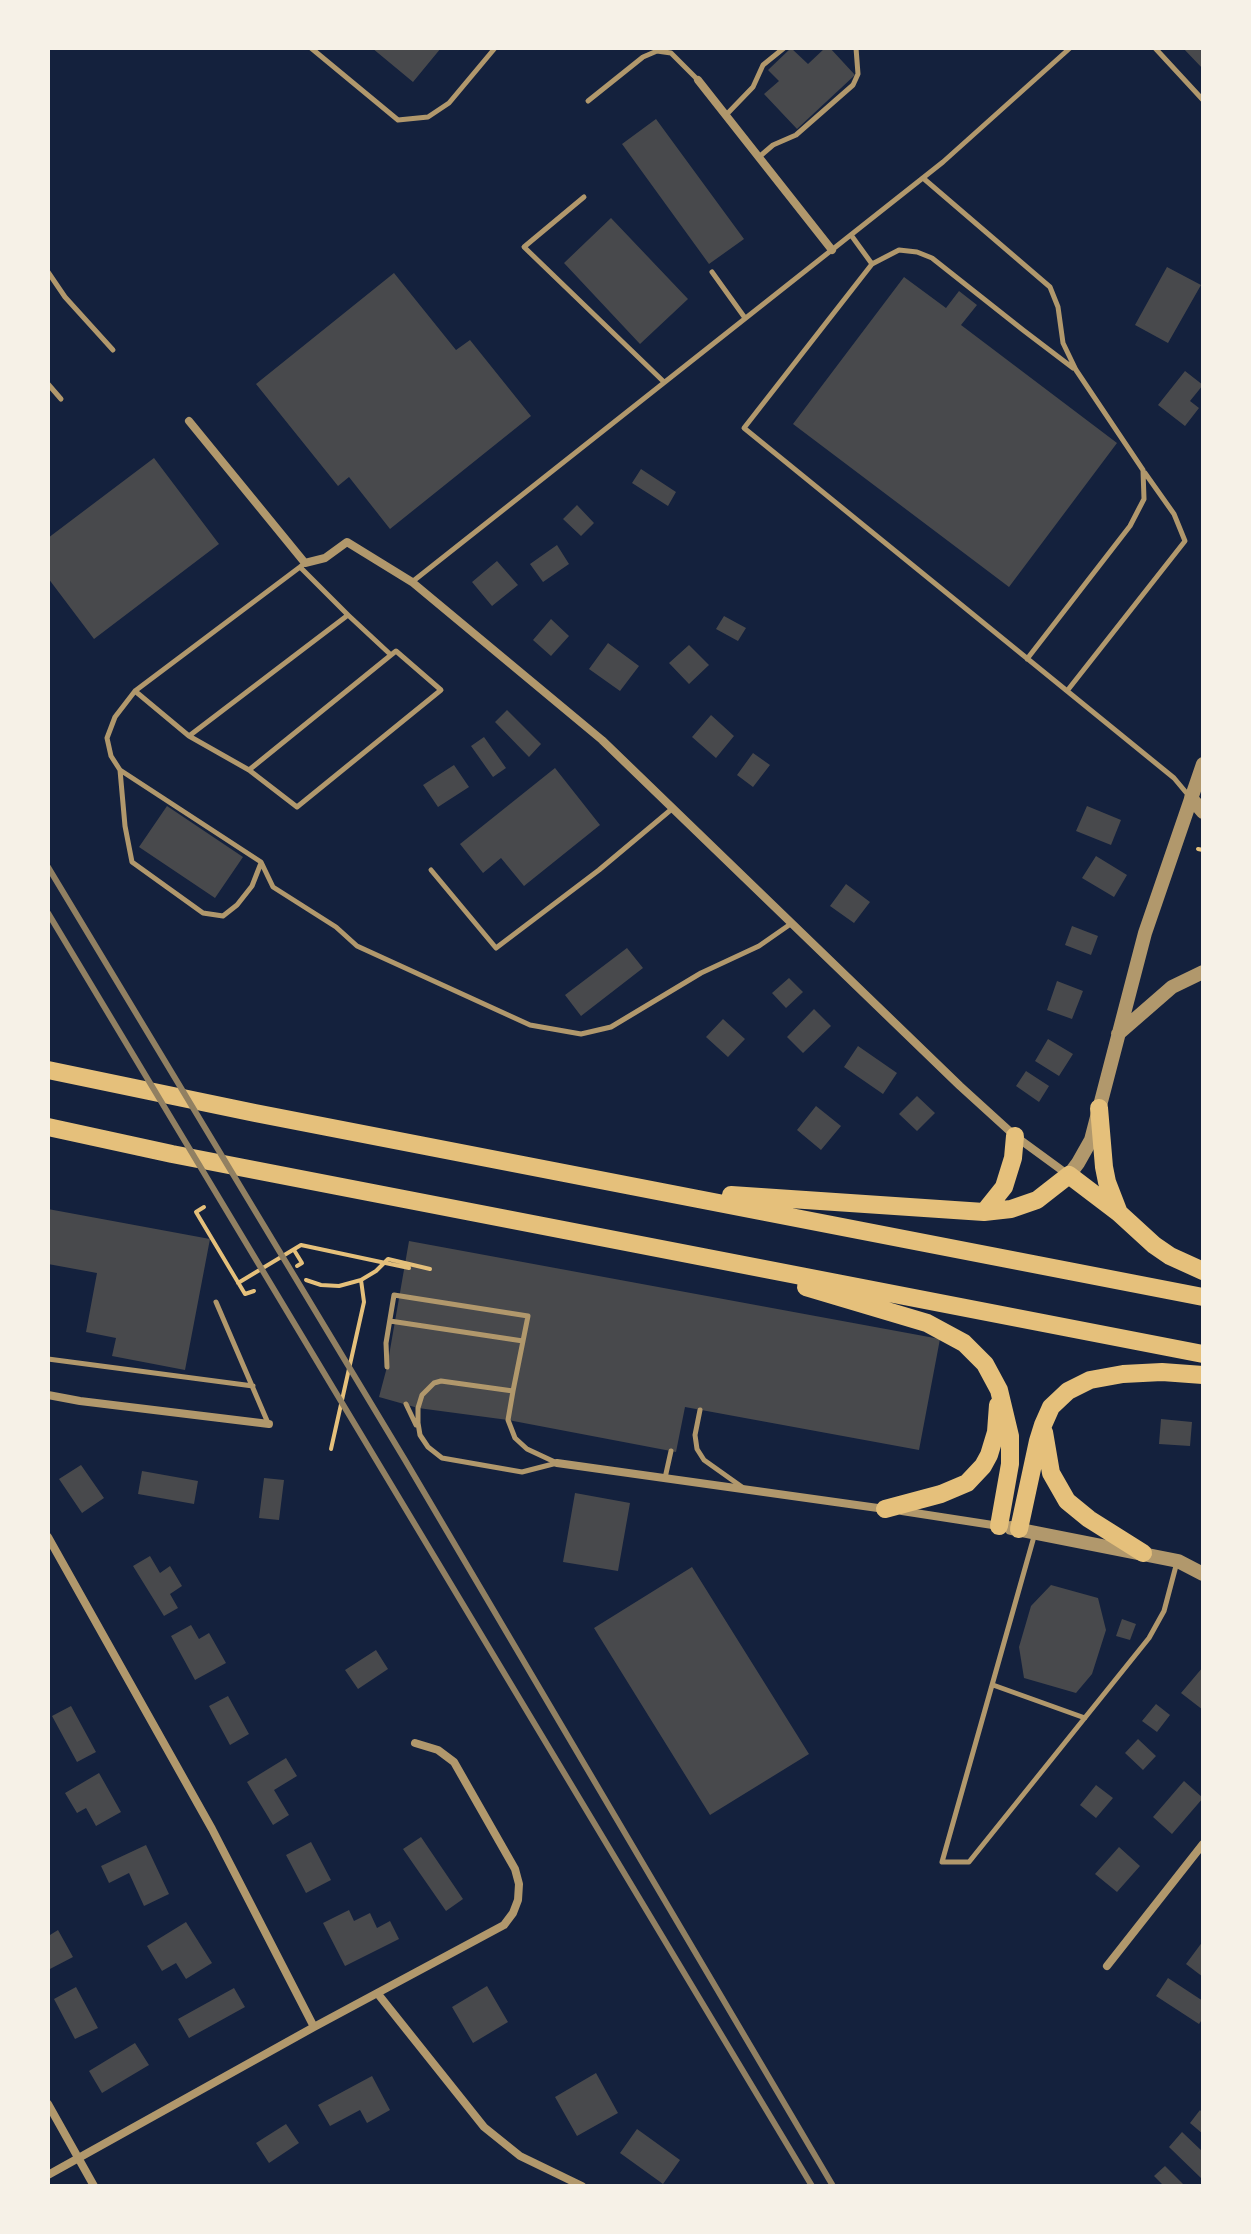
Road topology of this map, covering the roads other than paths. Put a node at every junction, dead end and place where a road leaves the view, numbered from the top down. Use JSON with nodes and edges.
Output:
{"nodes":[{"id":1,"x":311,"y":48,"type":"edge"},
{"id":2,"x":495,"y":48,"type":"edge"},
{"id":3,"x":784,"y":48,"type":"edge"},
{"id":4,"x":856,"y":48,"type":"edge"},
{"id":5,"x":1070,"y":48,"type":"edge"},
{"id":6,"x":1155,"y":48,"type":"edge"},
{"id":7,"x":672,"y":50,"type":"edge"},
{"id":8,"x":698,"y":80,"type":"joint"},
{"id":9,"x":1203,"y":100,"type":"edge"},
{"id":10,"x":588,"y":101,"type":"dead end"},
{"id":11,"x":726,"y":115,"type":"junction"},
{"id":12,"x":759,"y":157,"type":"junction"},
{"id":13,"x":923,"y":178,"type":"junction"},
{"id":14,"x":584,"y":197,"type":"dead end"},
{"id":15,"x":851,"y":235,"type":"junction"},
{"id":16,"x":832,"y":250,"type":"junction"},
{"id":17,"x":872,"y":264,"type":"junction"},
{"id":18,"x":48,"y":272,"type":"edge"},
{"id":19,"x":712,"y":272,"type":"dead end"},
{"id":20,"x":745,"y":318,"type":"junction"},
{"id":21,"x":113,"y":350,"type":"dead end"},
{"id":22,"x":1076,"y":370,"type":"junction"},
{"id":23,"x":664,"y":382,"type":"junction"},
{"id":24,"x":48,"y":384,"type":"edge"},
{"id":25,"x":61,"y":399,"type":"dead end"},
{"id":26,"x":189,"y":421,"type":"dead end"},
{"id":27,"x":1143,"y":470,"type":"junction"},
{"id":28,"x":302,"y":565,"type":"junction"},
{"id":29,"x":412,"y":582,"type":"junction"},
{"id":30,"x":348,"y":615,"type":"junction"},
{"id":31,"x":391,"y":655,"type":"junction"},
{"id":32,"x":1027,"y":659,"type":"junction"},
{"id":33,"x":135,"y":691,"type":"junction"},
{"id":34,"x":1067,"y":691,"type":"junction"},
{"id":35,"x":189,"y":736,"type":"junction"},
{"id":36,"x":1203,"y":764,"type":"edge"},
{"id":37,"x":120,"y":770,"type":"junction"},
{"id":38,"x":249,"y":770,"type":"junction"},
{"id":39,"x":1191,"y":798,"type":"junction"},
{"id":40,"x":673,"y":808,"type":"junction"},
{"id":41,"x":1203,"y":812,"type":"edge"},
{"id":42,"x":261,"y":862,"type":"junction"},
{"id":43,"x":431,"y":870,"type":"dead end"},
{"id":44,"x":792,"y":923,"type":"junction"},
{"id":45,"x":1203,"y":972,"type":"edge"},
{"id":46,"x":1118,"y":1034,"type":"junction"},
{"id":47,"x":48,"y":1070,"type":"edge"},
{"id":48,"x":1099,"y":1108,"type":"junction"},
{"id":49,"x":48,"y":1127,"type":"edge"},
{"id":50,"x":1015,"y":1136,"type":"junction"},
{"id":51,"x":1069,"y":1175,"type":"junction"},
{"id":52,"x":636,"y":1187,"type":"junction"},
{"id":53,"x":984,"y":1212,"type":"junction"},
{"id":54,"x":1119,"y":1213,"type":"junction"},
{"id":55,"x":699,"y":1255,"type":"junction"},
{"id":56,"x":1203,"y":1271,"type":"edge"},
{"id":57,"x":1203,"y":1297,"type":"edge"},
{"id":58,"x":216,"y":1302,"type":"dead end"},
{"id":59,"x":390,"y":1321,"type":"junction"},
{"id":60,"x":523,"y":1341,"type":"junction"},
{"id":61,"x":1203,"y":1354,"type":"edge"},
{"id":62,"x":48,"y":1359,"type":"edge"},
{"id":63,"x":387,"y":1367,"type":"dead end"},
{"id":64,"x":1203,"y":1375,"type":"edge"},
{"id":65,"x":253,"y":1386,"type":"junction"},
{"id":66,"x":999,"y":1390,"type":"junction"},
{"id":67,"x":513,"y":1391,"type":"junction"},
{"id":68,"x":48,"y":1395,"type":"edge"},
{"id":69,"x":406,"y":1404,"type":"dead end"},
{"id":70,"x":700,"y":1410,"type":"dead end"},
{"id":71,"x":269,"y":1424,"type":"joint"},
{"id":72,"x":1043,"y":1425,"type":"junction"},
{"id":73,"x":420,"y":1435,"type":"junction"},
{"id":74,"x":671,"y":1451,"type":"dead end"},
{"id":75,"x":557,"y":1463,"type":"junction"},
{"id":76,"x":665,"y":1478,"type":"junction"},
{"id":77,"x":746,"y":1490,"type":"junction"},
{"id":78,"x":885,"y":1509,"type":"junction"},
{"id":79,"x":999,"y":1526,"type":"junction"},
{"id":80,"x":1027,"y":1531,"type":"junction"},
{"id":81,"x":48,"y":1537,"type":"edge"},
{"id":82,"x":1143,"y":1553,"type":"junction"},
{"id":83,"x":1178,"y":1561,"type":"junction"},
{"id":84,"x":1203,"y":1561,"type":"edge"},
{"id":85,"x":1203,"y":1574,"type":"edge"},
{"id":86,"x":993,"y":1685,"type":"junction"},
{"id":87,"x":1085,"y":1718,"type":"junction"},
{"id":88,"x":415,"y":1743,"type":"dead end"},
{"id":89,"x":1203,"y":1844,"type":"edge"},
{"id":90,"x":1107,"y":1966,"type":"dead end"},
{"id":91,"x":378,"y":1994,"type":"junction"},
{"id":92,"x":314,"y":2027,"type":"junction"},
{"id":93,"x":48,"y":2104,"type":"edge"},
{"id":94,"x":78,"y":2158,"type":"junction"},
{"id":95,"x":48,"y":2175,"type":"edge"},
{"id":96,"x":94,"y":2186,"type":"edge"},
{"id":97,"x":582,"y":2186,"type":"edge"}],
"edges":[{"from":1,"to":2,"type":"lane"},
{"from":3,"to":11,"type":"lane"},
{"from":4,"to":12,"type":"lane"},
{"from":5,"to":13,"type":"lane"},
{"from":6,"to":9,"type":"lane"},
{"from":7,"to":8,"type":"lane"},
{"from":7,"to":10,"type":"lane"},
{"from":8,"to":11,"type":"street"},
{"from":11,"to":12,"type":"street"},
{"from":12,"to":16,"type":"street"},
{"from":13,"to":15,"type":"lane"},
{"from":13,"to":22,"type":"lane"},
{"from":14,"to":23,"type":"lane"},
{"from":15,"to":16,"type":"lane"},
{"from":15,"to":17,"type":"lane"},
{"from":16,"to":20,"type":"lane"},
{"from":17,"to":22,"type":"lane"},
{"from":17,"to":32,"type":"lane"},
{"from":18,"to":21,"type":"lane"},
{"from":19,"to":20,"type":"lane"},
{"from":20,"to":23,"type":"lane"},
{"from":22,"to":27,"type":"lane"},
{"from":23,"to":29,"type":"lane"},
{"from":24,"to":25,"type":"lane"},
{"from":26,"to":28,"type":"street"},
{"from":27,"to":32,"type":"lane"},
{"from":27,"to":34,"type":"lane"},
{"from":28,"to":29,"type":"street"},
{"from":28,"to":30,"type":"lane"},
{"from":28,"to":33,"type":"lane"},
{"from":29,"to":40,"type":"street"},
{"from":30,"to":31,"type":"lane"},
{"from":30,"to":35,"type":"lane"},
{"from":31,"to":38,"type":"lane"},
{"from":31,"to":38,"type":"lane"},
{"from":32,"to":34,"type":"lane"},
{"from":33,"to":35,"type":"lane"},
{"from":33,"to":37,"type":"lane"},
{"from":34,"to":39,"type":"lane"},
{"from":35,"to":38,"type":"lane"},
{"from":36,"to":39,"type":"street"},
{"from":37,"to":42,"type":"lane"},
{"from":37,"to":42,"type":"lane"},
{"from":39,"to":41,"type":"street"},
{"from":39,"to":46,"type":"street"},
{"from":40,"to":43,"type":"lane"},
{"from":40,"to":44,"type":"street"},
{"from":42,"to":44,"type":"lane"},
{"from":44,"to":50,"type":"street"},
{"from":45,"to":46,"type":"street"},
{"from":46,"to":48,"type":"street"},
{"from":47,"to":52,"type":"highway"},
{"from":48,"to":51,"type":"street"},
{"from":48,"to":54,"type":"highway"},
{"from":49,"to":55,"type":"highway"},
{"from":50,"to":51,"type":"street"},
{"from":50,"to":53,"type":"highway"},
{"from":51,"to":53,"type":"highway"},
{"from":51,"to":54,"type":"highway"},
{"from":52,"to":53,"type":"highway"},
{"from":52,"to":57,"type":"highway"},
{"from":54,"to":56,"type":"highway"},
{"from":55,"to":61,"type":"highway"},
{"from":55,"to":66,"type":"highway"},
{"from":58,"to":65,"type":"lane"},
{"from":59,"to":60,"type":"lane"},
{"from":59,"to":60,"type":"lane"},
{"from":59,"to":63,"type":"lane"},
{"from":60,"to":67,"type":"lane"},
{"from":62,"to":65,"type":"lane"},
{"from":64,"to":72,"type":"highway"},
{"from":65,"to":71,"type":"lane"},
{"from":66,"to":78,"type":"highway"},
{"from":66,"to":79,"type":"highway"},
{"from":67,"to":73,"type":"lane"},
{"from":67,"to":75,"type":"lane"},
{"from":68,"to":71,"type":"street"},
{"from":69,"to":73,"type":"lane"},
{"from":70,"to":77,"type":"lane"},
{"from":72,"to":80,"type":"highway"},
{"from":72,"to":82,"type":"highway"},
{"from":73,"to":75,"type":"lane"},
{"from":74,"to":76,"type":"lane"},
{"from":75,"to":76,"type":"street"},
{"from":76,"to":77,"type":"street"},
{"from":77,"to":78,"type":"street"},
{"from":78,"to":79,"type":"street"},
{"from":79,"to":80,"type":"street"},
{"from":80,"to":82,"type":"street"},
{"from":80,"to":86,"type":"lane"},
{"from":81,"to":92,"type":"street"},
{"from":82,"to":83,"type":"street"},
{"from":83,"to":84,"type":"street"},
{"from":83,"to":85,"type":"street"},
{"from":83,"to":87,"type":"lane"},
{"from":86,"to":87,"type":"lane"},
{"from":86,"to":87,"type":"lane"},
{"from":88,"to":91,"type":"street"},
{"from":89,"to":90,"type":"street"},
{"from":91,"to":92,"type":"street"},
{"from":91,"to":97,"type":"street"},
{"from":92,"to":94,"type":"street"},
{"from":93,"to":94,"type":"street"},
{"from":94,"to":95,"type":"street"},
{"from":94,"to":96,"type":"street"}]}
